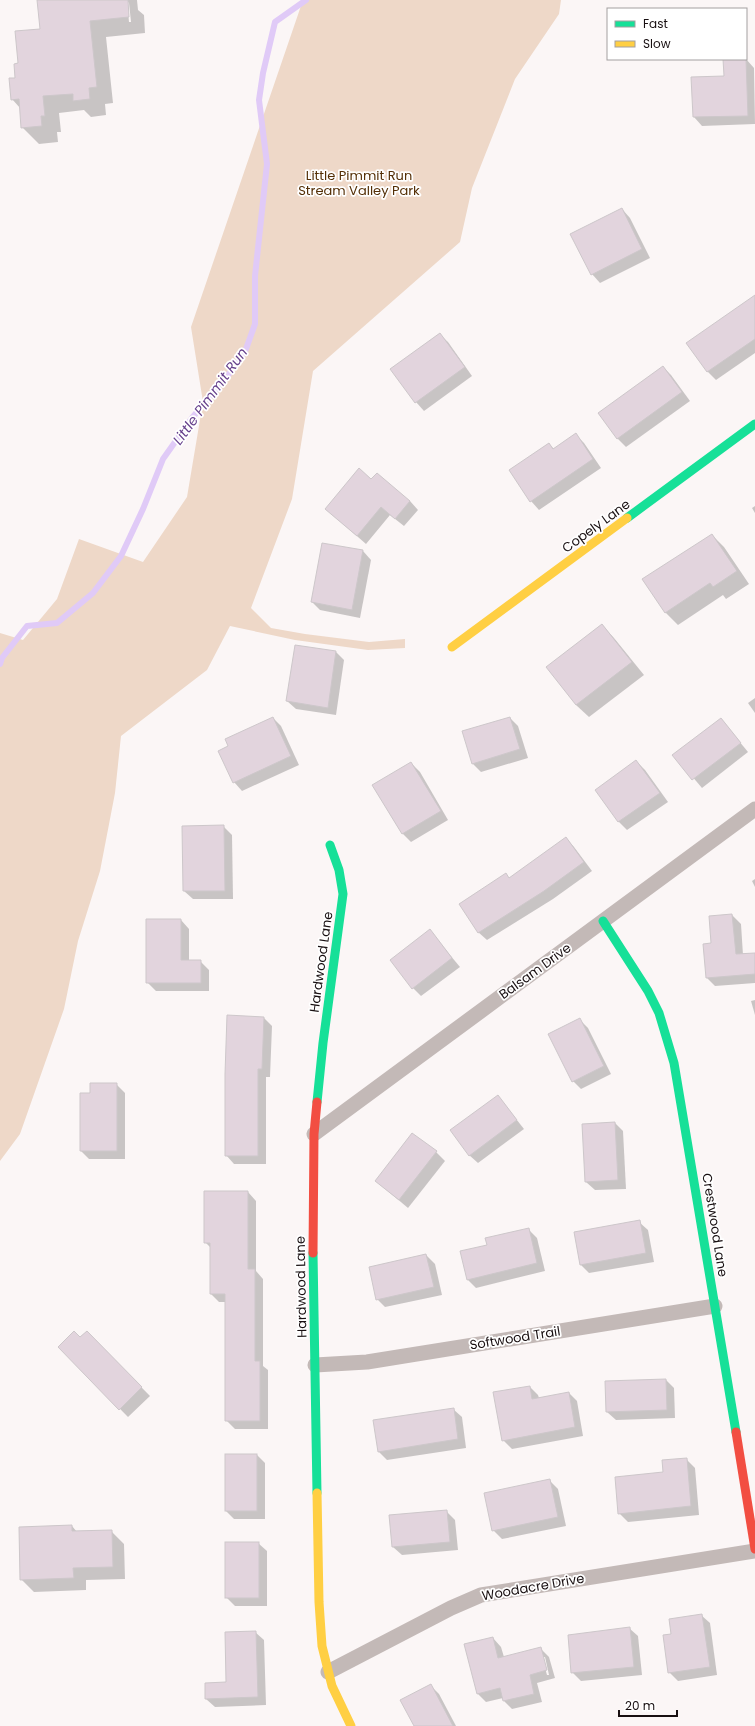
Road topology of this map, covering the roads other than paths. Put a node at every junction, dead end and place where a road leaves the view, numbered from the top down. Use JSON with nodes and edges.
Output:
{"nodes":[{"id":1,"x":755,"y":424,"type":"edge"},
{"id":2,"x":452,"y":647,"type":"dead end"},
{"id":3,"x":755,"y":808,"type":"edge"},
{"id":4,"x":330,"y":845,"type":"dead end"},
{"id":5,"x":603,"y":921,"type":"junction"},
{"id":6,"x":314,"y":1134,"type":"junction"},
{"id":7,"x":715,"y":1306,"type":"junction"},
{"id":8,"x":315,"y":1365,"type":"junction"},
{"id":9,"x":755,"y":1550,"type":"edge"},
{"id":10,"x":328,"y":1672,"type":"junction"},
{"id":11,"x":351,"y":1726,"type":"edge"}],
"edges":[{"from":1,"to":2,"type":"street","name":"Copely Lane"},
{"from":3,"to":5,"type":"street","name":"Balsam Drive"},
{"from":4,"to":6,"type":"street","name":"Hardwood Lane"},
{"from":5,"to":6,"type":"street","name":"Balsam Drive"},
{"from":5,"to":7,"type":"street","name":"Crestwood Lane"},
{"from":6,"to":8,"type":"street","name":"Hardwood Lane"},
{"from":7,"to":8,"type":"street","name":"Softwood Trail"},
{"from":7,"to":9,"type":"street","name":"Crestwood Lane"},
{"from":8,"to":10,"type":"street","name":"Hardwood Lane"},
{"from":9,"to":10,"type":"street","name":"Woodacre Drive"},
{"from":10,"to":11,"type":"street","name":"Hardwood Lane"}]}
